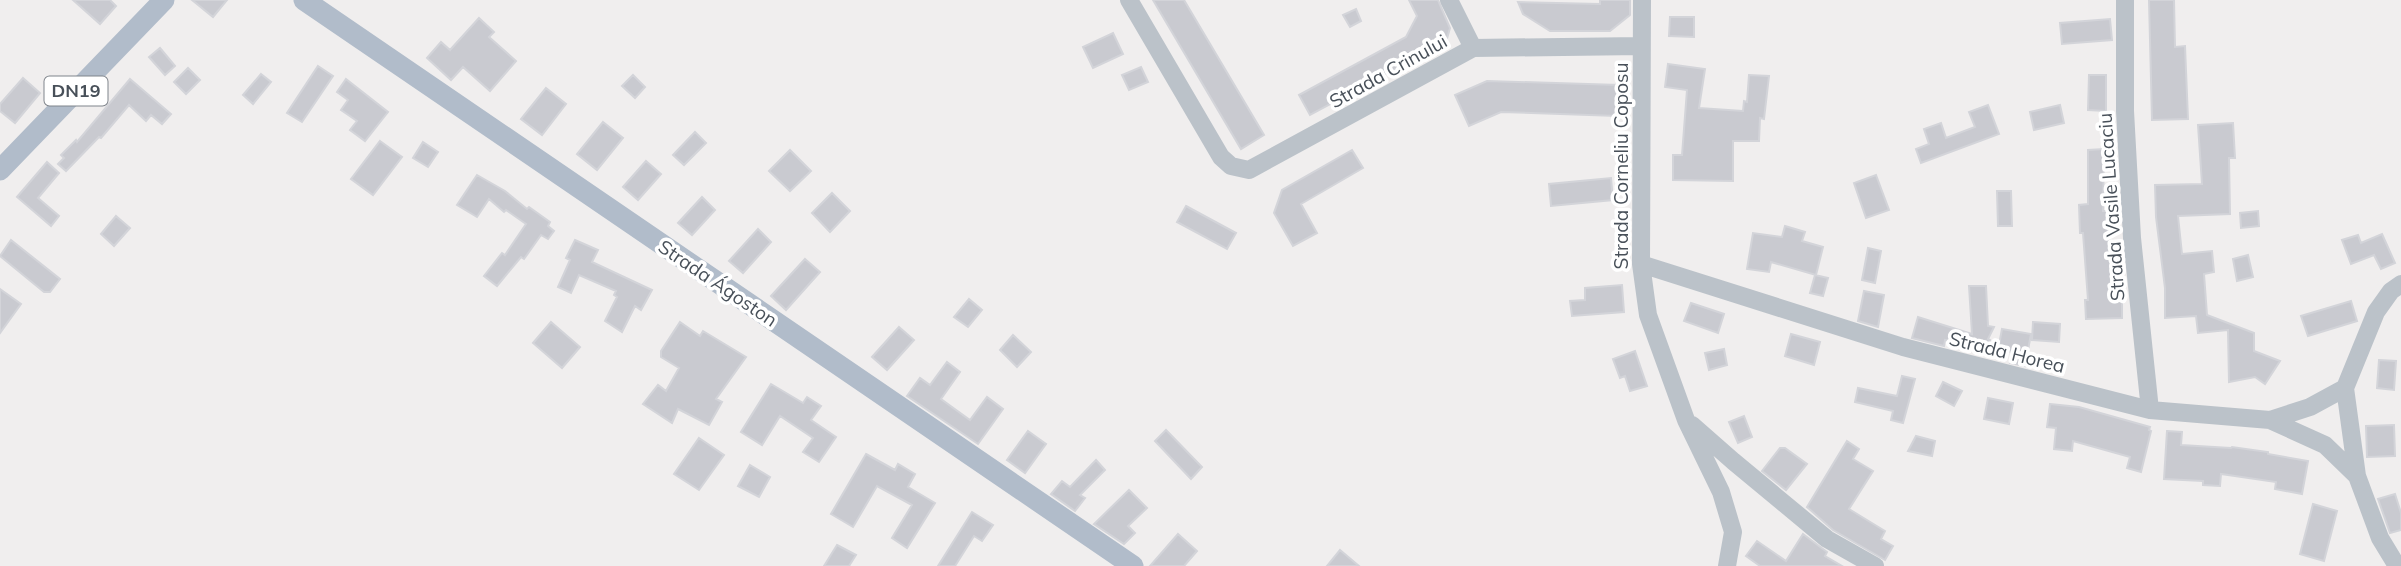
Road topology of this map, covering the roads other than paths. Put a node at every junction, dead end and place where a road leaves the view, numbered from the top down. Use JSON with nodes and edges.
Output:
{"nodes":[{"id":1,"x":304,"y":0,"type":"edge"},
{"id":2,"x":1129,"y":0,"type":"edge"},
{"id":3,"x":1449,"y":0,"type":"edge"},
{"id":4,"x":1642,"y":0,"type":"edge"},
{"id":5,"x":2125,"y":0,"type":"edge"},
{"id":6,"x":151,"y":4,"type":"edge"},
{"id":7,"x":1641,"y":46,"type":"junction"},
{"id":8,"x":1474,"y":48,"type":"junction"},
{"id":9,"x":0,"y":170,"type":"edge"},
{"id":10,"x":1641,"y":264,"type":"junction"},
{"id":11,"x":2401,"y":284,"type":"edge"},
{"id":12,"x":2345,"y":388,"type":"junction"},
{"id":13,"x":2150,"y":410,"type":"junction"},
{"id":14,"x":1686,"y":419,"type":"junction"},
{"id":15,"x":2270,"y":420,"type":"junction"},
{"id":16,"x":2357,"y":476,"type":"junction"},
{"id":17,"x":1133,"y":566,"type":"edge"},
{"id":18,"x":1727,"y":566,"type":"edge"},
{"id":19,"x":1875,"y":566,"type":"edge"},
{"id":20,"x":2397,"y":566,"type":"edge"}],
"edges":[{"from":1,"to":17,"type":"main road","name":"Strada Ágoston"},
{"from":2,"to":8,"type":"street","name":"Strada Crinului"},
{"from":3,"to":8,"type":"street"},
{"from":4,"to":7,"type":"street","name":"Strada Corneliu Coposu"},
{"from":5,"to":13,"type":"street","name":"Strada Vasile Lucaciu"},
{"from":6,"to":9,"type":"main road","number":"DN19"},
{"from":7,"to":8,"type":"street","name":"Strada Crinului"},
{"from":7,"to":10,"type":"street","name":"Strada Corneliu Coposu"},
{"from":10,"to":13,"type":"street","name":"Strada Horea"},
{"from":10,"to":14,"type":"street","name":"Strada Corneliu Coposu"},
{"from":11,"to":12,"type":"street"},
{"from":12,"to":15,"type":"street"},
{"from":12,"to":16,"type":"street"},
{"from":13,"to":15,"type":"street","name":"Strada Horea"},
{"from":14,"to":18,"type":"street","name":"Strada Corneliu Coposu"},
{"from":14,"to":19,"type":"street"},
{"from":15,"to":16,"type":"street","name":"Strada Horea"},
{"from":16,"to":20,"type":"street"}]}
